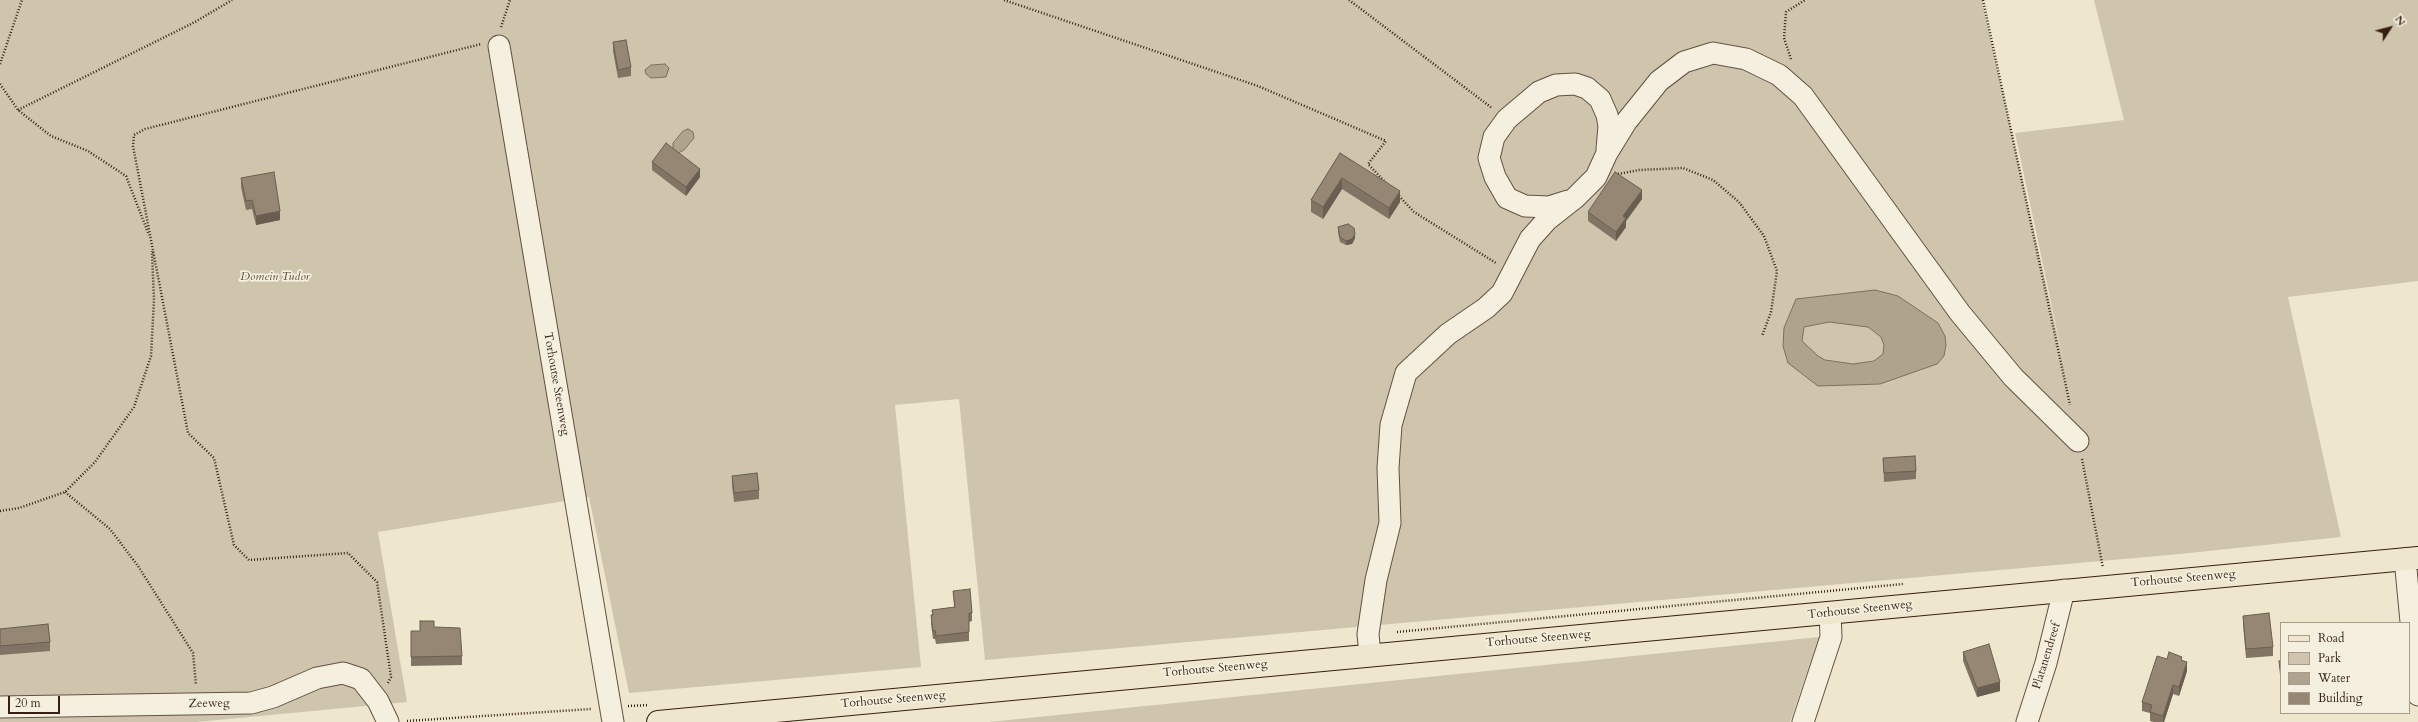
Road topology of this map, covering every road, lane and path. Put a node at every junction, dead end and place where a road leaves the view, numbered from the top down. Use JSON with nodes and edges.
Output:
{"nodes":[{"id":1,"x":22,"y":0,"type":"edge"},
{"id":2,"x":232,"y":0,"type":"edge"},
{"id":3,"x":510,"y":0,"type":"edge"},
{"id":4,"x":1004,"y":0,"type":"edge"},
{"id":5,"x":1349,"y":0,"type":"edge"},
{"id":6,"x":1805,"y":0,"type":"edge"},
{"id":7,"x":1983,"y":0,"type":"edge"},
{"id":8,"x":494,"y":40,"type":"junction"},
{"id":9,"x":0,"y":64,"type":"edge"},
{"id":10,"x":1793,"y":67,"type":"dead end"},
{"id":11,"x":0,"y":84,"type":"edge"},
{"id":12,"x":18,"y":110,"type":"junction"},
{"id":13,"x":1506,"y":120,"type":"junction"},
{"id":14,"x":1607,"y":153,"type":"junction"},
{"id":15,"x":1616,"y":175,"type":"edge"},
{"id":16,"x":1388,"y":185,"type":"edge"},
{"id":17,"x":1394,"y":191,"type":"edge"},
{"id":18,"x":1575,"y":198,"type":"junction"},
{"id":19,"x":151,"y":241,"type":"junction"},
{"id":20,"x":1513,"y":273,"type":"junction"},
{"id":21,"x":1762,"y":336,"type":"dead end"},
{"id":22,"x":2071,"y":410,"type":"dead end"},
{"id":23,"x":2078,"y":441,"type":"joint"},
{"id":24,"x":65,"y":492,"type":"junction"},
{"id":25,"x":0,"y":511,"type":"edge"},
{"id":26,"x":2411,"y":558,"type":"edge"},
{"id":27,"x":2105,"y":587,"type":"junction"},
{"id":28,"x":2064,"y":590,"type":"junction"},
{"id":29,"x":1830,"y":613,"type":"junction"},
{"id":30,"x":1370,"y":654,"type":"junction"},
{"id":31,"x":2418,"y":695,"type":"edge"},
{"id":32,"x":378,"y":701,"type":"junction"},
{"id":33,"x":198,"y":704,"type":"junction"},
{"id":34,"x":0,"y":707,"type":"edge"},
{"id":35,"x":396,"y":722,"type":"edge"},
{"id":36,"x":428,"y":722,"type":"edge"},
{"id":37,"x":614,"y":722,"type":"edge"},
{"id":38,"x":658,"y":722,"type":"edge"},
{"id":39,"x":1803,"y":722,"type":"edge"},
{"id":40,"x":2027,"y":722,"type":"edge"}],
"edges":[{"from":1,"to":9,"type":"path"},
{"from":2,"to":12,"type":"path"},
{"from":3,"to":8,"type":"path"},
{"from":4,"to":16,"type":"path"},
{"from":5,"to":13,"type":"path"},
{"from":6,"to":10,"type":"path"},
{"from":7,"to":22,"type":"path"},
{"from":8,"to":19,"type":"path"},
{"from":8,"to":37,"type":"street","name":"Torhoutse Steenweg"},
{"from":11,"to":12,"type":"path"},
{"from":12,"to":19,"type":"path"},
{"from":13,"to":14,"type":"street"},
{"from":13,"to":18,"type":"street"},
{"from":14,"to":18,"type":"street"},
{"from":14,"to":23,"type":"street"},
{"from":15,"to":21,"type":"path"},
{"from":17,"to":20,"type":"path"},
{"from":18,"to":20,"type":"street"},
{"from":19,"to":24,"type":"path"},
{"from":19,"to":32,"type":"path"},
{"from":20,"to":30,"type":"street"},
{"from":23,"to":27,"type":"path"},
{"from":24,"to":25,"type":"path"},
{"from":24,"to":33,"type":"path"},
{"from":26,"to":27,"type":"main road","name":"Torhoutse Steenweg"},
{"from":26,"to":31,"type":"street"},
{"from":27,"to":28,"type":"main road","name":"Torhoutse Steenweg"},
{"from":28,"to":29,"type":"main road","name":"Torhoutse Steenweg"},
{"from":28,"to":40,"type":"street","name":"Platanendreef"},
{"from":29,"to":30,"type":"main road","name":"Torhoutse Steenweg"},
{"from":29,"to":39,"type":"street"},
{"from":30,"to":38,"type":"main road","name":"Torhoutse Steenweg"},
{"from":32,"to":33,"type":"street","name":"Zeeweg"},
{"from":32,"to":35,"type":"street","name":"Zeeweg"},
{"from":33,"to":34,"type":"street","name":"Zeeweg"},
{"from":35,"to":36,"type":"path"}]}
